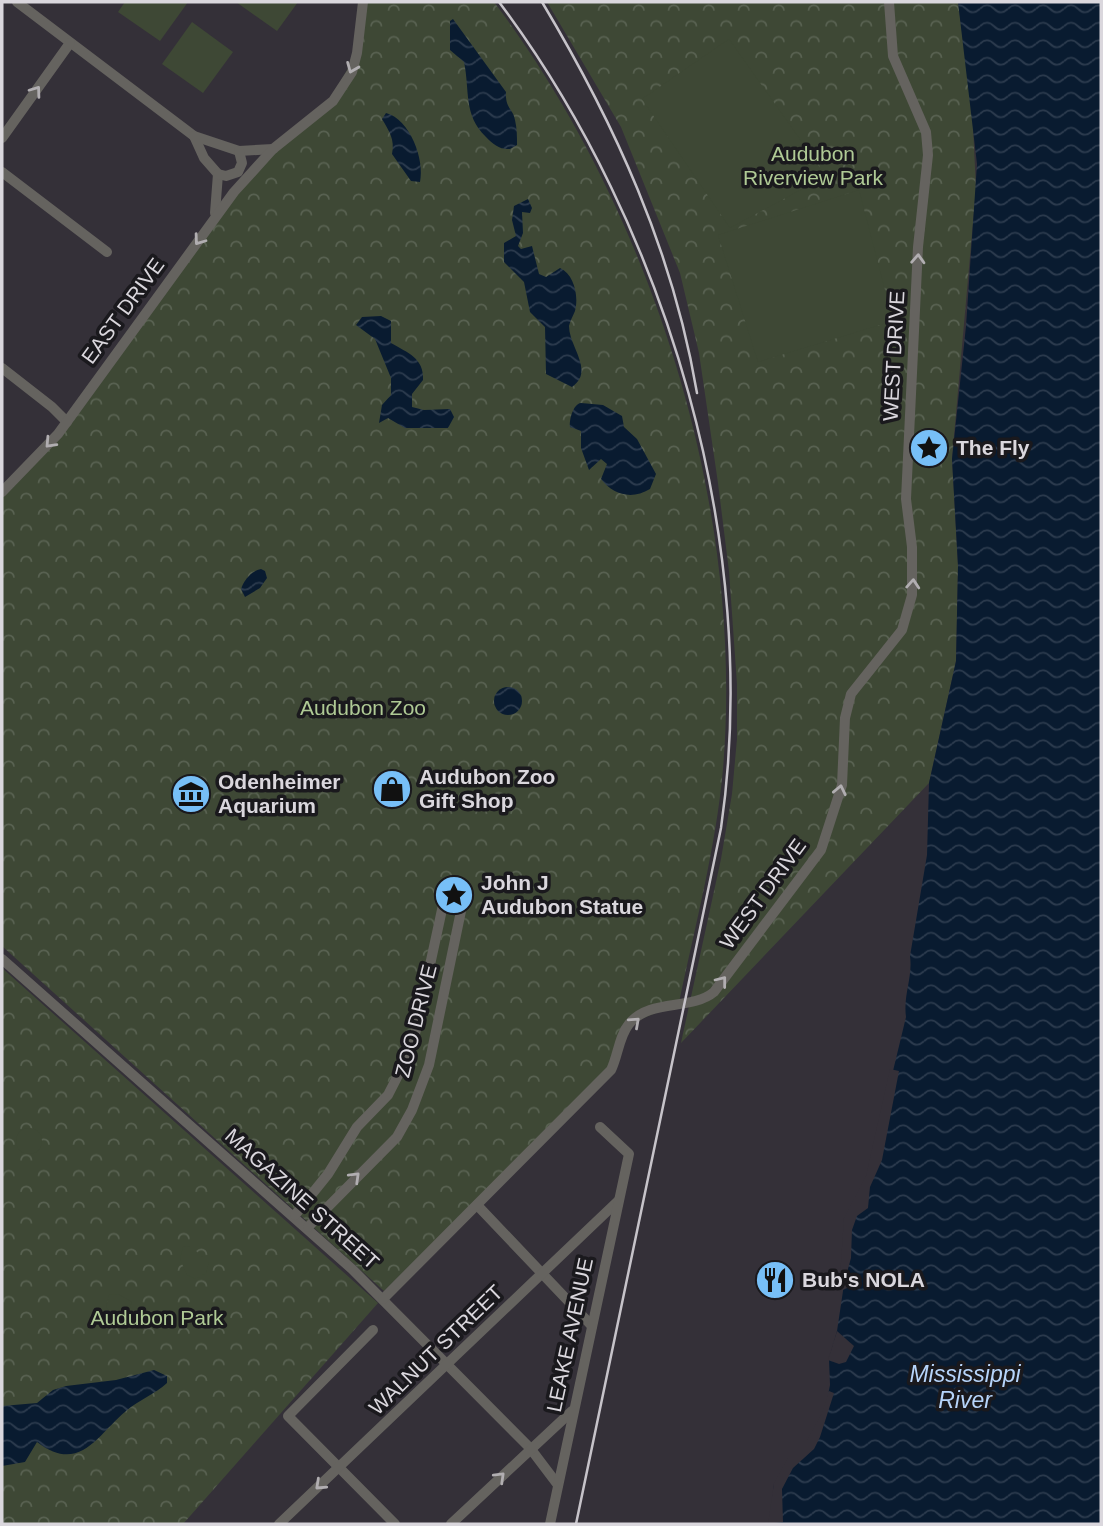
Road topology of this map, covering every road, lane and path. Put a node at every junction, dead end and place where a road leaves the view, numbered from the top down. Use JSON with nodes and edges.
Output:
{"nodes":[{"id":1,"x":17,"y":2,"type":"edge"},
{"id":2,"x":363,"y":2,"type":"edge"},
{"id":3,"x":889,"y":2,"type":"edge"},
{"id":4,"x":70,"y":43,"type":"junction"},
{"id":5,"x":194,"y":136,"type":"junction"},
{"id":6,"x":2,"y":138,"type":"edge"},
{"id":7,"x":273,"y":149,"type":"junction"},
{"id":8,"x":239,"y":151,"type":"junction"},
{"id":9,"x":2,"y":172,"type":"edge"},
{"id":10,"x":218,"y":174,"type":"junction"},
{"id":11,"x":214,"y":219,"type":"junction"},
{"id":12,"x":107,"y":252,"type":"dead end"},
{"id":13,"x":2,"y":368,"type":"edge"},
{"id":14,"x":67,"y":422,"type":"junction"},
{"id":15,"x":2,"y":492,"type":"edge"},
{"id":16,"x":443,"y":905,"type":"dead end"},
{"id":17,"x":461,"y":911,"type":"dead end"},
{"id":18,"x":2,"y":959,"type":"edge"},
{"id":19,"x":600,"y":1127,"type":"dead end"},
{"id":20,"x":618,"y":1201,"type":"junction"},
{"id":21,"x":477,"y":1205,"type":"junction"},
{"id":22,"x":295,"y":1215,"type":"junction"},
{"id":23,"x":308,"y":1227,"type":"junction"},
{"id":24,"x":544,"y":1272,"type":"junction"},
{"id":25,"x":383,"y":1299,"type":"junction"},
{"id":26,"x":593,"y":1326,"type":"junction"},
{"id":27,"x":373,"y":1331,"type":"dead end"},
{"id":28,"x":449,"y":1365,"type":"junction"},
{"id":29,"x":572,"y":1411,"type":"junction"},
{"id":30,"x":530,"y":1448,"type":"junction"},
{"id":31,"x":341,"y":1466,"type":"junction"},
{"id":32,"x":558,"y":1485,"type":"junction"},
{"id":33,"x":279,"y":1524,"type":"edge"},
{"id":34,"x":395,"y":1524,"type":"edge"},
{"id":35,"x":451,"y":1524,"type":"edge"},
{"id":36,"x":550,"y":1524,"type":"edge"}],
"edges":[{"from":1,"to":4,"type":"street"},
{"from":2,"to":7,"type":"street","name":"EAST DRIVE","one_way":true},
{"from":21,"to":3,"type":"street","name":"WEST DRIVE","one_way":true},
{"from":4,"to":5,"type":"street"},
{"from":6,"to":4,"type":"street","one_way":true},
{"from":5,"to":8,"type":"street"},
{"from":5,"to":10,"type":"street"},
{"from":7,"to":8,"type":"street"},
{"from":7,"to":11,"type":"street","name":"EAST DRIVE"},
{"from":8,"to":10,"type":"street"},
{"from":9,"to":12,"type":"street"},
{"from":10,"to":11,"type":"street"},
{"from":11,"to":14,"type":"street","name":"EAST DRIVE","one_way":true},
{"from":13,"to":14,"type":"street"},
{"from":14,"to":15,"type":"street","name":"EAST DRIVE","one_way":true},
{"from":16,"to":22,"type":"street","name":"ZOO DRIVE"},
{"from":23,"to":17,"type":"street","name":"ZOO DRIVE","one_way":true},
{"from":18,"to":22,"type":"street","name":"MAGAZINE STREET"},
{"from":19,"to":20,"type":"street","name":"LEAKE AVENUE"},
{"from":20,"to":24,"type":"street","name":"WALNUT STREET"},
{"from":20,"to":26,"type":"street","name":"LEAKE AVENUE"},
{"from":21,"to":24,"type":"street"},
{"from":21,"to":25,"type":"street","name":"WEST DRIVE"},
{"from":22,"to":23,"type":"street","name":"MAGAZINE STREET"},
{"from":23,"to":25,"type":"street","name":"MAGAZINE STREET"},
{"from":24,"to":26,"type":"street"},
{"from":24,"to":28,"type":"street","name":"WALNUT STREET"},
{"from":25,"to":28,"type":"street","name":"MAGAZINE STREET"},
{"from":26,"to":29,"type":"street","name":"LEAKE AVENUE"},
{"from":27,"to":31,"type":"street"},
{"from":28,"to":30,"type":"street","name":"MAGAZINE STREET"},
{"from":28,"to":31,"type":"street","name":"WALNUT STREET"},
{"from":29,"to":30,"type":"street"},
{"from":29,"to":32,"type":"street","name":"LEAKE AVENUE"},
{"from":30,"to":32,"type":"street","name":"MAGAZINE STREET"},
{"from":35,"to":30,"type":"street","one_way":true},
{"from":31,"to":33,"type":"street","name":"WALNUT STREET","one_way":true},
{"from":31,"to":34,"type":"street"},
{"from":32,"to":36,"type":"street","name":"LEAKE AVENUE"}]}
